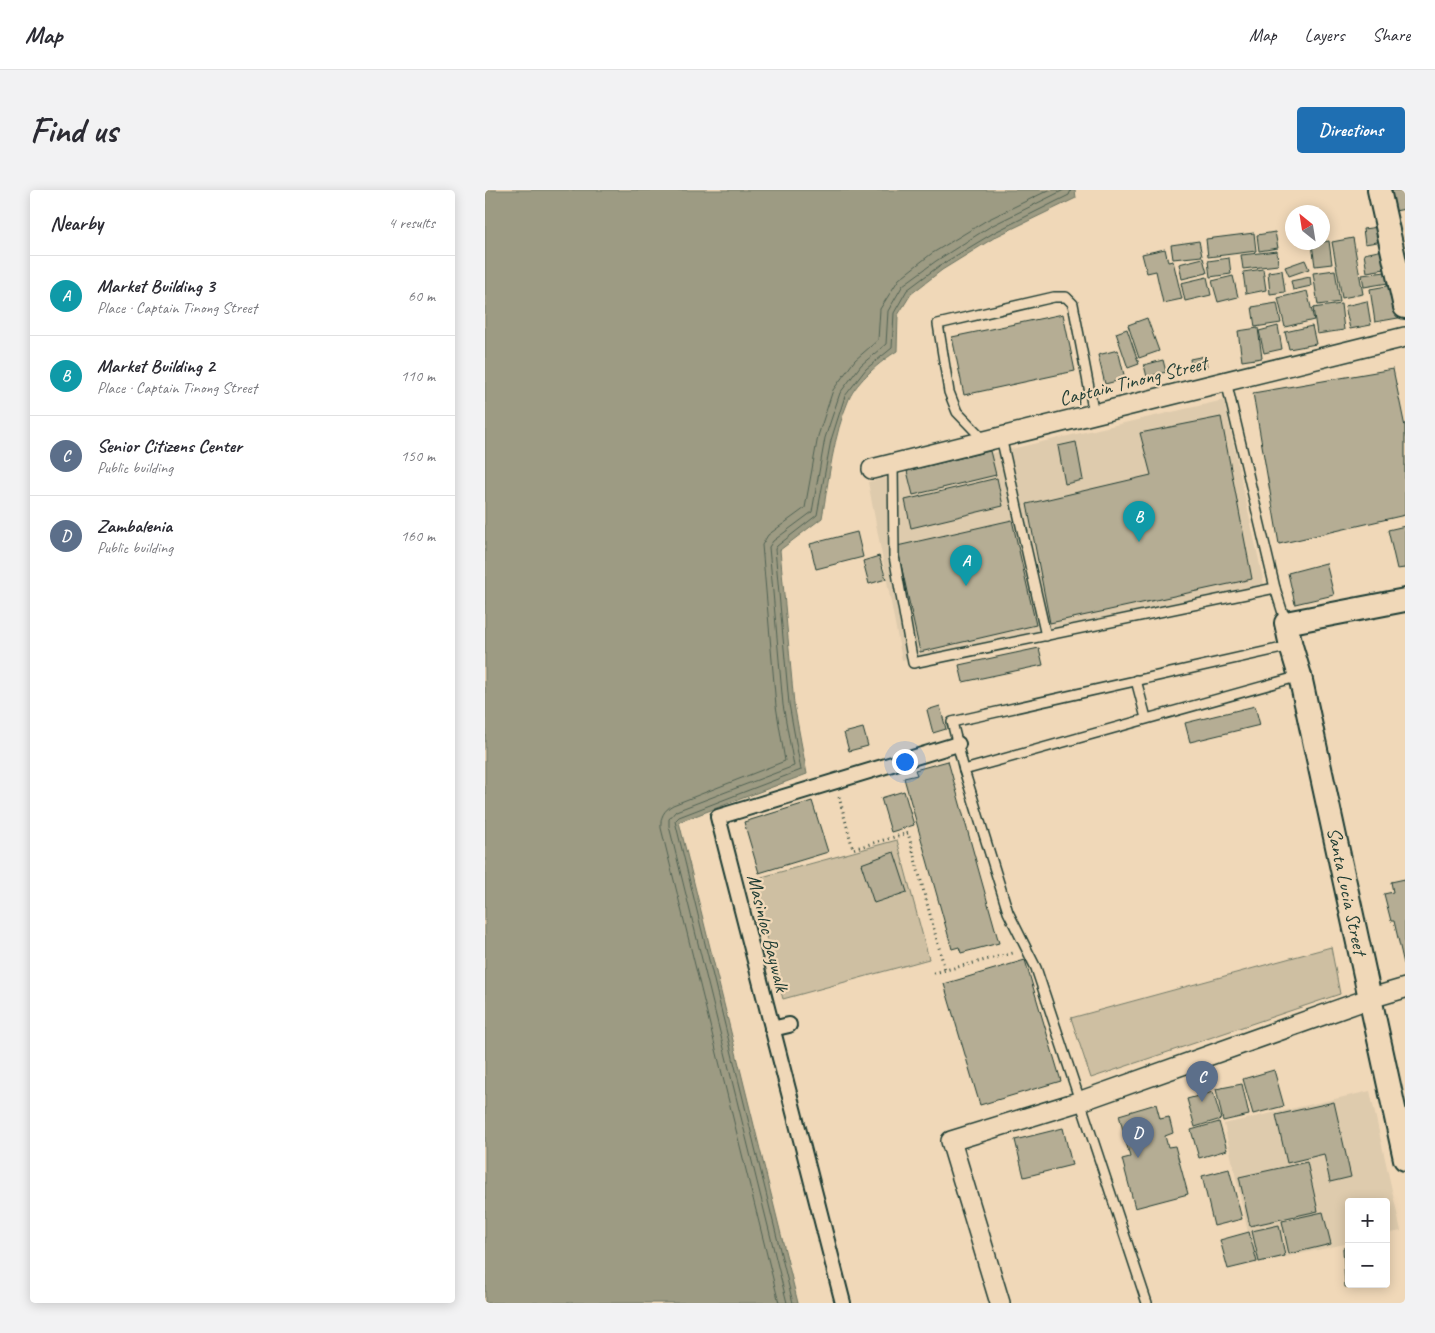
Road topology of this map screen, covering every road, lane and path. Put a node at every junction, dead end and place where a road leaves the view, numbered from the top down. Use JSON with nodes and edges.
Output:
{"nodes":[{"id":1,"x":1379,"y":190,"type":"edge"},
{"id":2,"x":1405,"y":307,"type":"edge"},
{"id":3,"x":1405,"y":337,"type":"edge"},
{"id":4,"x":1226,"y":381,"type":"junction"},
{"id":5,"x":1094,"y":414,"type":"junction"},
{"id":6,"x":993,"y":439,"type":"junction"},
{"id":7,"x":893,"y":464,"type":"junction"},
{"id":8,"x":872,"y":470,"type":"dead end"},
{"id":9,"x":1275,"y":588,"type":"junction"},
{"id":10,"x":1405,"y":600,"type":"edge"},
{"id":11,"x":1286,"y":623,"type":"junction"},
{"id":12,"x":1046,"y":636,"type":"junction"},
{"id":13,"x":1291,"y":646,"type":"junction"},
{"id":14,"x":1300,"y":676,"type":"junction"},
{"id":15,"x":1136,"y":680,"type":"junction"},
{"id":16,"x":1146,"y":718,"type":"junction"},
{"id":17,"x":959,"y":744,"type":"junction"},
{"id":18,"x":964,"y":770,"type":"junction"},
{"id":19,"x":835,"y":782,"type":"junction"},
{"id":20,"x":1025,"y":950,"type":"junction"},
{"id":21,"x":945,"y":970,"type":"junction"},
{"id":22,"x":934,"y":973,"type":"dead end"},
{"id":23,"x":1405,"y":988,"type":"edge"},
{"id":24,"x":1371,"y":998,"type":"junction"},
{"id":25,"x":789,"y":1025,"type":"dead end"},
{"id":26,"x":772,"y":1028,"type":"junction"},
{"id":27,"x":1081,"y":1101,"type":"junction"},
{"id":28,"x":1405,"y":1159,"type":"edge"},
{"id":29,"x":843,"y":1303,"type":"edge"},
{"id":30,"x":1000,"y":1303,"type":"edge"},
{"id":31,"x":1147,"y":1303,"type":"edge"}],
"edges":[{"from":1,"to":2,"type":"street"},
{"from":3,"to":4,"type":"street","name":"Captain Tinong Street"},
{"from":4,"to":5,"type":"street","name":"Captain Tinong Street"},
{"from":4,"to":9,"type":"lane"},
{"from":5,"to":6,"type":"street","name":"Captain Tinong Street"},
{"from":5,"to":6,"type":"lane"},
{"from":6,"to":7,"type":"street","name":"Captain Tinong Street"},
{"from":6,"to":12,"type":"lane"},
{"from":7,"to":8,"type":"street","name":"Captain Tinong Street"},
{"from":7,"to":12,"type":"lane"},
{"from":9,"to":11,"type":"lane"},
{"from":9,"to":12,"type":"lane"},
{"from":10,"to":11,"type":"street"},
{"from":11,"to":13,"type":"street","name":"Santa Lucia Street"},
{"from":13,"to":14,"type":"street","name":"Santa Lucia Street"},
{"from":13,"to":15,"type":"lane"},
{"from":14,"to":16,"type":"lane"},
{"from":14,"to":24,"type":"street","name":"Santa Lucia Street"},
{"from":15,"to":16,"type":"lane"},
{"from":15,"to":17,"type":"lane"},
{"from":16,"to":18,"type":"lane"},
{"from":17,"to":18,"type":"lane"},
{"from":17,"to":19,"type":"street","name":"Masinloc Baywalk"},
{"from":18,"to":20,"type":"lane"},
{"from":19,"to":21,"type":"path"},
{"from":19,"to":26,"type":"street","name":"Masinloc Baywalk"},
{"from":20,"to":21,"type":"path"},
{"from":20,"to":27,"type":"lane"},
{"from":21,"to":22,"type":"path"},
{"from":23,"to":24,"type":"street"},
{"from":24,"to":27,"type":"street"},
{"from":24,"to":28,"type":"street","name":"Santa Lucia Street"},
{"from":25,"to":26,"type":"street"},
{"from":26,"to":29,"type":"street","name":"Masinloc Baywalk"},
{"from":27,"to":30,"type":"street"},
{"from":27,"to":31,"type":"lane"}]}
